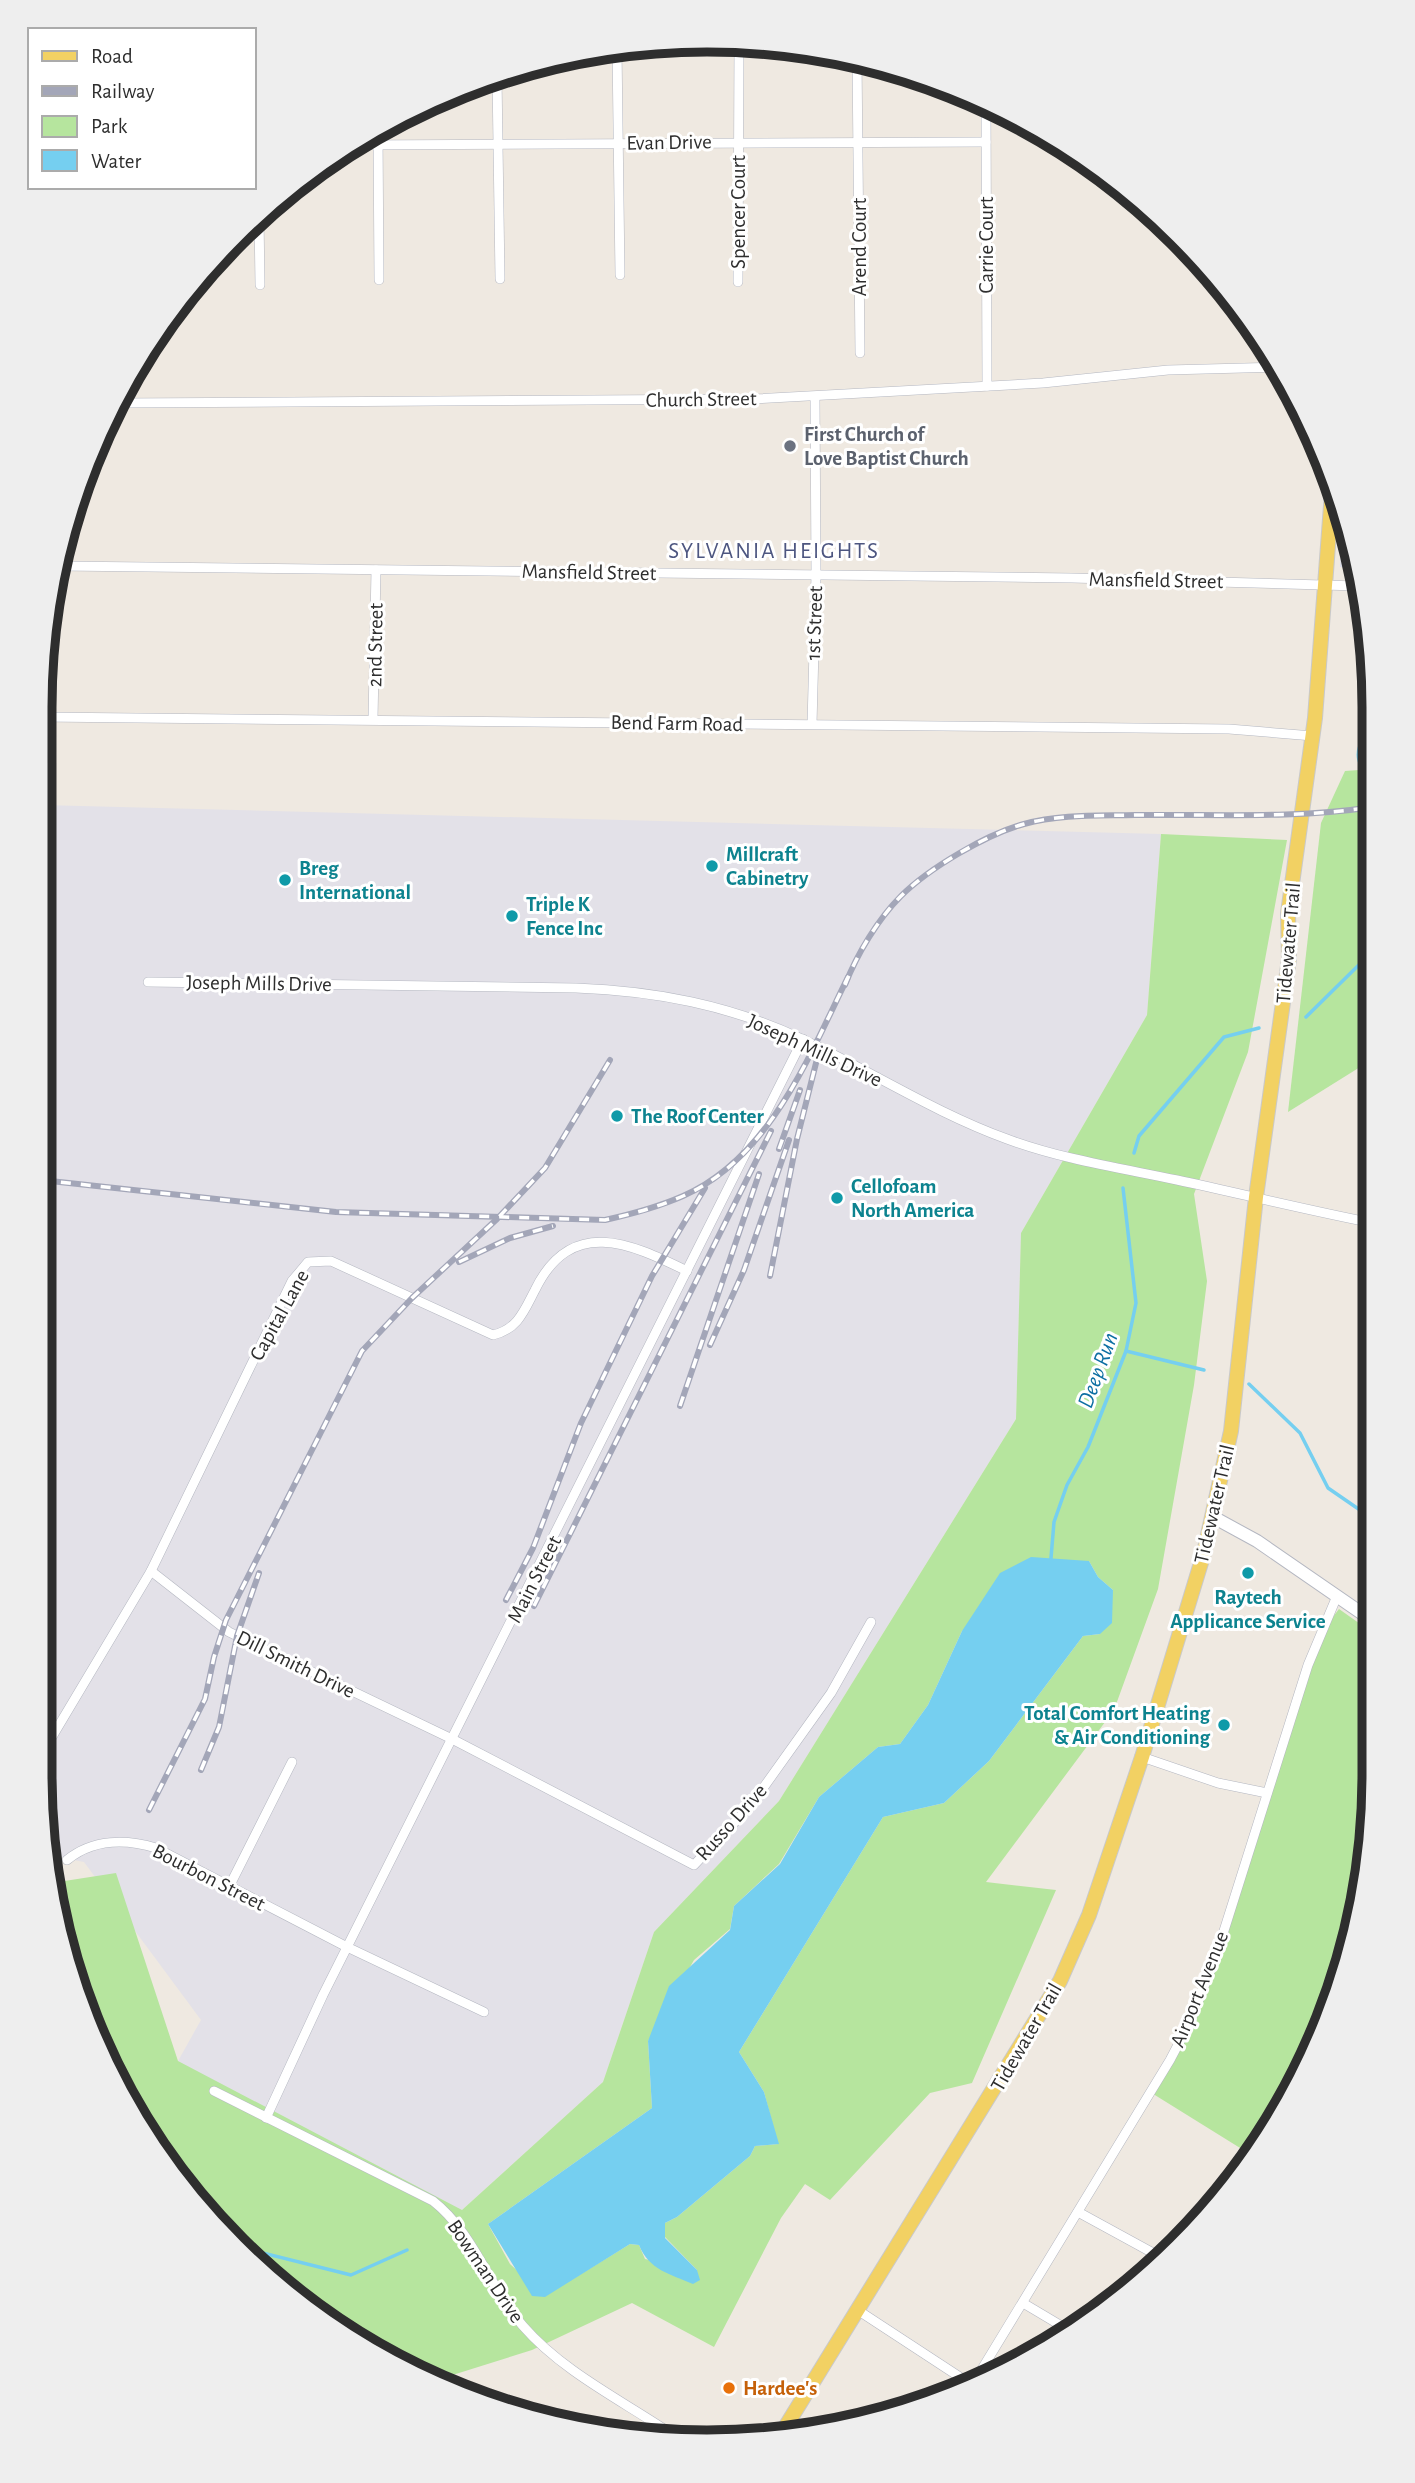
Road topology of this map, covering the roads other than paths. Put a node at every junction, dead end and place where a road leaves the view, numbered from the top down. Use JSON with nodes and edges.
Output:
{"nodes":[{"id":1,"x":739,"y":53,"type":"edge"},
{"id":2,"x":617,"y":59,"type":"edge"},
{"id":3,"x":858,"y":70,"type":"edge"},
{"id":4,"x":497,"y":87,"type":"edge"},
{"id":5,"x":986,"y":115,"type":"edge"},
{"id":6,"x":378,"y":141,"type":"edge"},
{"id":7,"x":739,"y":141,"type":"junction"},
{"id":8,"x":858,"y":141,"type":"junction"},
{"id":9,"x":618,"y":142,"type":"junction"},
{"id":10,"x":986,"y":142,"type":"junction"},
{"id":11,"x":498,"y":143,"type":"junction"},
{"id":12,"x":372,"y":145,"type":"edge"},
{"id":13,"x":378,"y":145,"type":"junction"},
{"id":14,"x":259,"y":230,"type":"edge"},
{"id":15,"x":620,"y":275,"type":"dead end"},
{"id":16,"x":500,"y":279,"type":"dead end"},
{"id":17,"x":379,"y":280,"type":"dead end"},
{"id":18,"x":738,"y":282,"type":"dead end"},
{"id":19,"x":260,"y":285,"type":"dead end"},
{"id":20,"x":860,"y":353,"type":"dead end"},
{"id":21,"x":1267,"y":367,"type":"edge"},
{"id":22,"x":987,"y":386,"type":"junction"},
{"id":23,"x":815,"y":397,"type":"junction"},
{"id":24,"x":128,"y":402,"type":"edge"},
{"id":25,"x":1331,"y":508,"type":"edge"},
{"id":26,"x":68,"y":566,"type":"edge"},
{"id":27,"x":376,"y":570,"type":"junction"},
{"id":28,"x":816,"y":575,"type":"junction"},
{"id":29,"x":1327,"y":583,"type":"junction"},
{"id":30,"x":1351,"y":585,"type":"edge"},
{"id":31,"x":52,"y":716,"type":"edge"},
{"id":32,"x":373,"y":719,"type":"junction"},
{"id":33,"x":812,"y":724,"type":"junction"},
{"id":34,"x":1313,"y":736,"type":"junction"},
{"id":35,"x":148,"y":982,"type":"dead end"},
{"id":36,"x":803,"y":1039,"type":"junction"},
{"id":37,"x":1256,"y":1197,"type":"junction"},
{"id":38,"x":1362,"y":1221,"type":"edge"},
{"id":39,"x":687,"y":1271,"type":"junction"},
{"id":40,"x":1213,"y":1517,"type":"junction"},
{"id":41,"x":151,"y":1571,"type":"junction"},
{"id":42,"x":1337,"y":1596,"type":"junction"},
{"id":43,"x":1362,"y":1613,"type":"edge"},
{"id":44,"x":871,"y":1622,"type":"dead end"},
{"id":45,"x":52,"y":1737,"type":"edge"},
{"id":46,"x":452,"y":1739,"type":"junction"},
{"id":47,"x":1142,"y":1757,"type":"junction"},
{"id":48,"x":292,"y":1762,"type":"dead end"},
{"id":49,"x":1267,"y":1793,"type":"junction"},
{"id":50,"x":67,"y":1860,"type":"dead end"},
{"id":51,"x":229,"y":1887,"type":"junction"},
{"id":52,"x":347,"y":1947,"type":"junction"},
{"id":53,"x":484,"y":2012,"type":"dead end"},
{"id":54,"x":214,"y":2091,"type":"dead end"},
{"id":55,"x":266,"y":2118,"type":"junction"},
{"id":56,"x":1078,"y":2212,"type":"junction"},
{"id":57,"x":1155,"y":2254,"type":"edge"},
{"id":58,"x":1023,"y":2303,"type":"junction"},
{"id":59,"x":859,"y":2311,"type":"junction"},
{"id":60,"x":1062,"y":2326,"type":"edge"},
{"id":61,"x":982,"y":2370,"type":"edge"},
{"id":62,"x":962,"y":2379,"type":"edge"},
{"id":63,"x":786,"y":2426,"type":"edge"},
{"id":64,"x":664,"y":2429,"type":"edge"}],
"edges":[{"from":1,"to":7,"type":"street","name":"Spencer Court"},
{"from":2,"to":9,"type":"street"},
{"from":3,"to":8,"type":"street","name":"Arend Court"},
{"from":4,"to":11,"type":"street"},
{"from":5,"to":10,"type":"street","name":"Carrie Court"},
{"from":6,"to":13,"type":"street"},
{"from":7,"to":8,"type":"street","name":"Evan Drive"},
{"from":7,"to":9,"type":"street","name":"Evan Drive"},
{"from":7,"to":18,"type":"street","name":"Spencer Court"},
{"from":8,"to":10,"type":"street","name":"Evan Drive"},
{"from":8,"to":20,"type":"street","name":"Arend Court"},
{"from":9,"to":11,"type":"street","name":"Evan Drive"},
{"from":9,"to":15,"type":"street"},
{"from":10,"to":22,"type":"street","name":"Carrie Court"},
{"from":11,"to":13,"type":"street","name":"Evan Drive"},
{"from":11,"to":16,"type":"street"},
{"from":12,"to":13,"type":"street","name":"Evan Drive"},
{"from":13,"to":17,"type":"street"},
{"from":14,"to":19,"type":"street"},
{"from":21,"to":22,"type":"street","name":"Church Street"},
{"from":22,"to":23,"type":"street","name":"Church Street"},
{"from":23,"to":24,"type":"street","name":"Church Street"},
{"from":23,"to":28,"type":"street","name":"1st Street"},
{"from":25,"to":29,"type":"main road","name":"Tidewater Trail"},
{"from":26,"to":27,"type":"street","name":"Mansfield Street"},
{"from":27,"to":28,"type":"street","name":"Mansfield Street"},
{"from":27,"to":32,"type":"street","name":"2nd Street"},
{"from":28,"to":29,"type":"street","name":"Mansfield Street"},
{"from":28,"to":33,"type":"street","name":"1st Street"},
{"from":29,"to":30,"type":"street","name":"Mansfield Street"},
{"from":29,"to":34,"type":"main road","name":"Tidewater Trail"},
{"from":31,"to":32,"type":"street","name":"Bend Farm Road"},
{"from":32,"to":33,"type":"street","name":"Bend Farm Road"},
{"from":33,"to":34,"type":"street","name":"Bend Farm Road"},
{"from":34,"to":37,"type":"main road","name":"Tidewater Trail"},
{"from":35,"to":36,"type":"street","name":"Joseph Mills Drive"},
{"from":36,"to":37,"type":"street","name":"Joseph Mills Drive"},
{"from":36,"to":39,"type":"street","name":"Main Street"},
{"from":37,"to":38,"type":"street","name":"Joseph Mills Drive"},
{"from":37,"to":40,"type":"main road","name":"Tidewater Trail"},
{"from":39,"to":41,"type":"street","name":"Capital Lane"},
{"from":39,"to":46,"type":"street","name":"Main Street"},
{"from":40,"to":42,"type":"main road"},
{"from":40,"to":47,"type":"main road","name":"Tidewater Trail"},
{"from":41,"to":45,"type":"street","name":"Capital Lane"},
{"from":41,"to":46,"type":"street","name":"Dill Smith Drive"},
{"from":42,"to":43,"type":"main road"},
{"from":42,"to":49,"type":"street","name":"Airport Avenue"},
{"from":44,"to":46,"type":"street","name":"Russo Drive"},
{"from":46,"to":52,"type":"street","name":"Main Street"},
{"from":47,"to":49,"type":"street"},
{"from":47,"to":59,"type":"main road","name":"Tidewater Trail"},
{"from":48,"to":51,"type":"street"},
{"from":49,"to":56,"type":"street","name":"Airport Avenue"},
{"from":50,"to":51,"type":"street","name":"Bourbon Street"},
{"from":51,"to":52,"type":"street","name":"Bourbon Street"},
{"from":52,"to":53,"type":"street","name":"Bourbon Street"},
{"from":52,"to":55,"type":"street","name":"Main Street"},
{"from":54,"to":55,"type":"street","name":"Bowman Drive"},
{"from":55,"to":64,"type":"street","name":"Bowman Drive"},
{"from":56,"to":57,"type":"street"},
{"from":56,"to":58,"type":"street","name":"Airport Avenue"},
{"from":58,"to":60,"type":"street"},
{"from":58,"to":61,"type":"street","name":"Airport Avenue"},
{"from":59,"to":62,"type":"street"},
{"from":59,"to":63,"type":"main road","name":"Tidewater Trail"}]}
